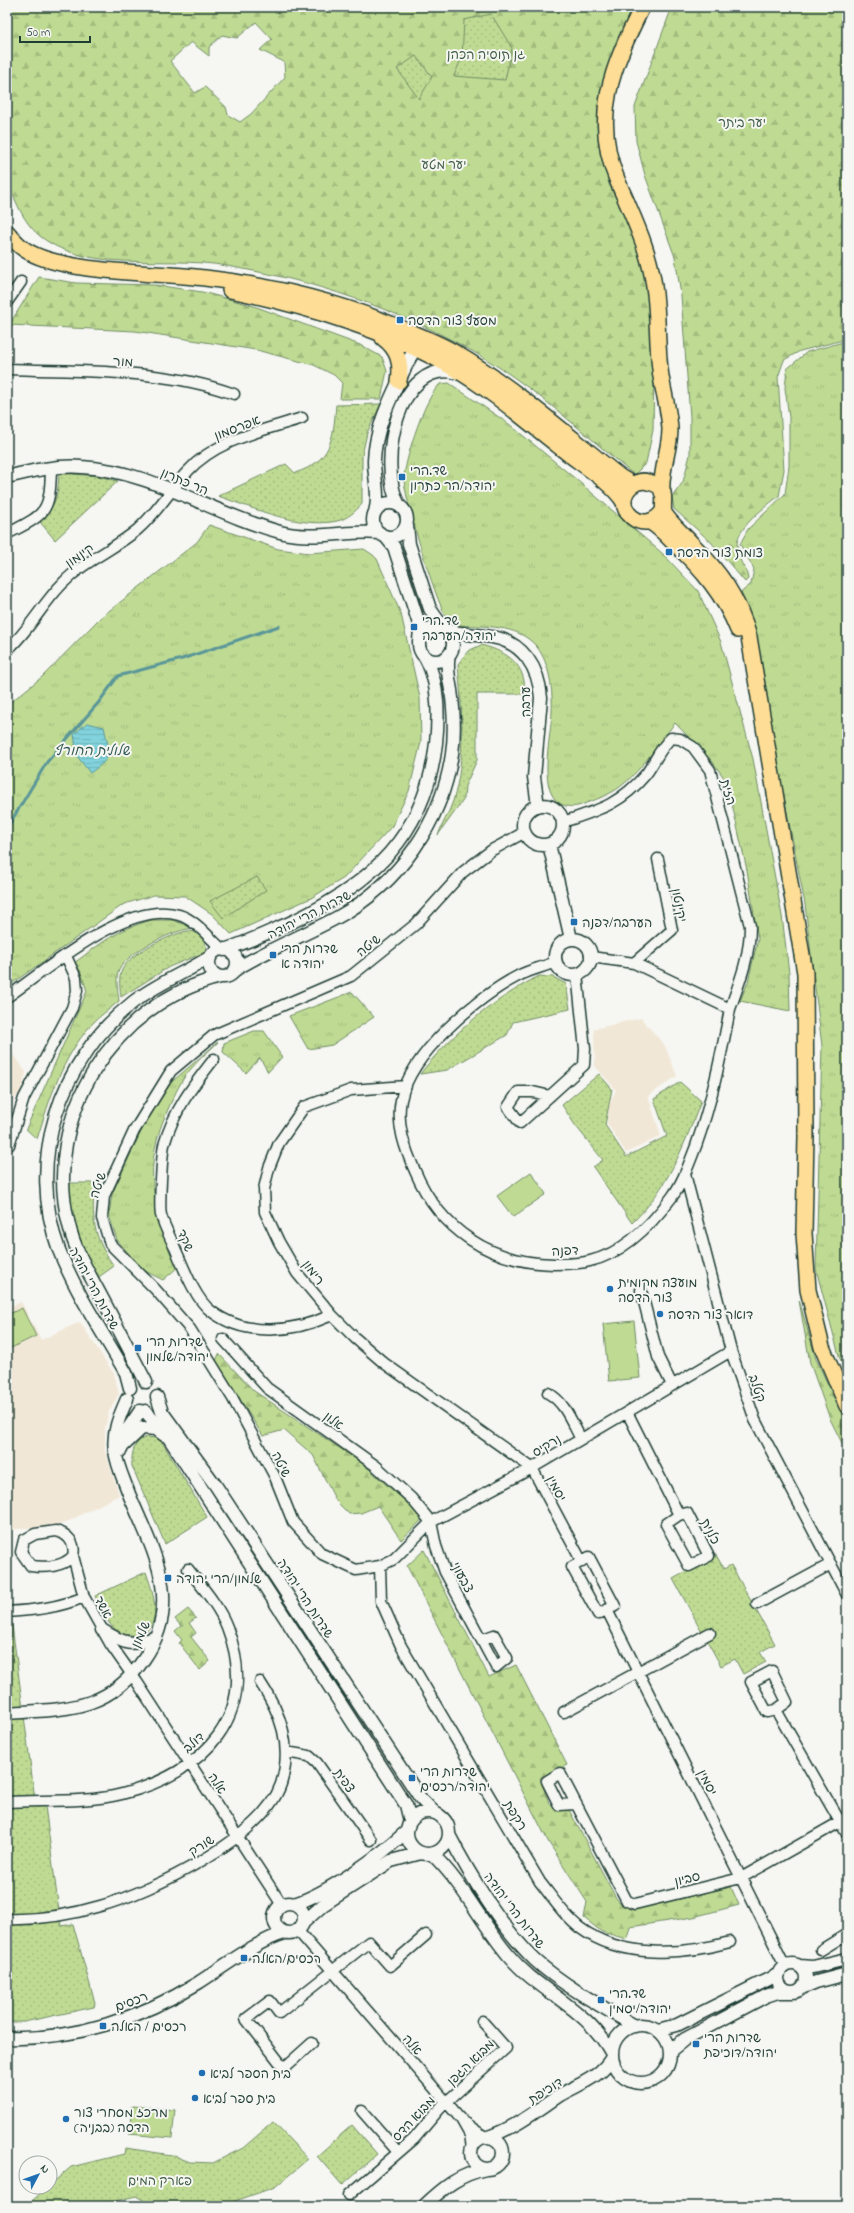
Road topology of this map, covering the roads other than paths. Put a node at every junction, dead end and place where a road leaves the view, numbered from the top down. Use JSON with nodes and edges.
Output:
{"nodes":[{"id":1,"x":642,"y":7,"type":"edge"},
{"id":2,"x":7,"y":234,"type":"edge"},
{"id":3,"x":21,"y":282,"type":"dead end"},
{"id":4,"x":7,"y":302,"type":"edge"},
{"id":5,"x":376,"y":332,"type":"junction"},
{"id":6,"x":430,"y":340,"type":"junction"},
{"id":7,"x":415,"y":349,"type":"junction"},
{"id":8,"x":7,"y":369,"type":"edge"},
{"id":9,"x":465,"y":375,"type":"junction"},
{"id":10,"x":399,"y":381,"type":"junction"},
{"id":11,"x":234,"y":394,"type":"dead end"},
{"id":12,"x":669,"y":409,"type":"junction"},
{"id":13,"x":302,"y":418,"type":"dead end"},
{"id":14,"x":51,"y":469,"type":"junction"},
{"id":15,"x":7,"y":477,"type":"edge"},
{"id":16,"x":640,"y":483,"type":"junction"},
{"id":17,"x":173,"y":490,"type":"junction"},
{"id":18,"x":662,"y":492,"type":"junction"},
{"id":19,"x":624,"y":502,"type":"junction"},
{"id":20,"x":399,"y":505,"type":"junction"},
{"id":21,"x":663,"y":511,"type":"junction"},
{"id":22,"x":374,"y":515,"type":"junction"},
{"id":23,"x":650,"y":522,"type":"junction"},
{"id":24,"x":407,"y":526,"type":"junction"},
{"id":25,"x":350,"y":533,"type":"junction"},
{"id":26,"x":7,"y":534,"type":"edge"},
{"id":27,"x":382,"y":535,"type":"junction"},
{"id":28,"x":446,"y":630,"type":"junction"},
{"id":29,"x":476,"y":636,"type":"junction"},
{"id":30,"x":420,"y":642,"type":"junction"},
{"id":31,"x":7,"y":650,"type":"edge"},
{"id":32,"x":451,"y":652,"type":"junction"},
{"id":33,"x":425,"y":657,"type":"junction"},
{"id":34,"x":764,"y":722,"type":"junction"},
{"id":35,"x":538,"y":806,"type":"junction"},
{"id":36,"x":563,"y":822,"type":"junction"},
{"id":37,"x":525,"y":832,"type":"junction"},
{"id":38,"x":549,"y":844,"type":"junction"},
{"id":39,"x":658,"y":859,"type":"dead end"},
{"id":40,"x":571,"y":939,"type":"junction"},
{"id":41,"x":217,"y":953,"type":"junction"},
{"id":42,"x":66,"y":956,"type":"junction"},
{"id":43,"x":591,"y":957,"type":"junction"},
{"id":44,"x":556,"y":962,"type":"junction"},
{"id":45,"x":634,"y":963,"type":"junction"},
{"id":46,"x":236,"y":969,"type":"junction"},
{"id":47,"x":577,"y":974,"type":"junction"},
{"id":48,"x":221,"y":977,"type":"junction"},
{"id":49,"x":7,"y":997,"type":"edge"},
{"id":50,"x":730,"y":1009,"type":"junction"},
{"id":51,"x":214,"y":1059,"type":"dead end"},
{"id":52,"x":406,"y":1086,"type":"junction"},
{"id":53,"x":550,"y":1096,"type":"dead end"},
{"id":54,"x":9,"y":1145,"type":"dead end"},
{"id":55,"x":685,"y":1174,"type":"junction"},
{"id":56,"x":641,"y":1290,"type":"dead end"},
{"id":57,"x":332,"y":1315,"type":"junction"},
{"id":58,"x":222,"y":1339,"type":"dead end"},
{"id":59,"x":731,"y":1351,"type":"junction"},
{"id":60,"x":146,"y":1382,"type":"junction"},
{"id":61,"x":672,"y":1385,"type":"junction"},
{"id":62,"x":129,"y":1393,"type":"junction"},
{"id":63,"x":548,"y":1393,"type":"dead end"},
{"id":64,"x":157,"y":1397,"type":"junction"},
{"id":65,"x":847,"y":1406,"type":"edge"},
{"id":66,"x":142,"y":1411,"type":"junction"},
{"id":67,"x":627,"y":1412,"type":"junction"},
{"id":68,"x":169,"y":1438,"type":"junction"},
{"id":69,"x":582,"y":1439,"type":"junction"},
{"id":70,"x":120,"y":1449,"type":"junction"},
{"id":71,"x":532,"y":1468,"type":"junction"},
{"id":72,"x":121,"y":1474,"type":"junction"},
{"id":73,"x":679,"y":1515,"type":"junction"},
{"id":74,"x":431,"y":1522,"type":"junction"},
{"id":75,"x":73,"y":1556,"type":"junction"},
{"id":76,"x":582,"y":1562,"type":"junction"},
{"id":77,"x":63,"y":1564,"type":"junction"},
{"id":78,"x":831,"y":1564,"type":"junction"},
{"id":79,"x":380,"y":1566,"type":"junction"},
{"id":80,"x":188,"y":1569,"type":"dead end"},
{"id":81,"x":78,"y":1576,"type":"junction"},
{"id":82,"x":847,"y":1595,"type":"edge"},
{"id":83,"x":84,"y":1597,"type":"junction"},
{"id":84,"x":757,"y":1604,"type":"dead end"},
{"id":85,"x":607,"y":1610,"type":"junction"},
{"id":86,"x":7,"y":1612,"type":"edge"},
{"id":87,"x":102,"y":1630,"type":"junction"},
{"id":88,"x":710,"y":1633,"type":"dead end"},
{"id":89,"x":156,"y":1637,"type":"junction"},
{"id":90,"x":483,"y":1639,"type":"dead end"},
{"id":91,"x":638,"y":1672,"type":"junction"},
{"id":92,"x":133,"y":1676,"type":"junction"},
{"id":93,"x":260,"y":1682,"type":"dead end"},
{"id":94,"x":776,"y":1710,"type":"dead end"},
{"id":95,"x":564,"y":1712,"type":"dead end"},
{"id":96,"x":7,"y":1713,"type":"edge"},
{"id":97,"x":286,"y":1752,"type":"junction"},
{"id":98,"x":190,"y":1763,"type":"junction"},
{"id":99,"x":7,"y":1802,"type":"edge"},
{"id":100,"x":575,"y":1804,"type":"dead end"},
{"id":101,"x":435,"y":1813,"type":"junction"},
{"id":102,"x":844,"y":1820,"type":"edge"},
{"id":103,"x":408,"y":1826,"type":"junction"},
{"id":104,"x":847,"y":1834,"type":"edge"},
{"id":105,"x":449,"y":1835,"type":"junction"},
{"id":106,"x":237,"y":1836,"type":"junction"},
{"id":107,"x":371,"y":1840,"type":"dead end"},
{"id":108,"x":426,"y":1854,"type":"junction"},
{"id":109,"x":741,"y":1878,"type":"junction"},
{"id":110,"x":288,"y":1904,"type":"junction"},
{"id":111,"x":7,"y":1919,"type":"edge"},
{"id":112,"x":274,"y":1921,"type":"junction"},
{"id":113,"x":301,"y":1926,"type":"junction"},
{"id":114,"x":285,"y":1933,"type":"junction"},
{"id":115,"x":847,"y":1934,"type":"edge"},
{"id":116,"x":426,"y":1935,"type":"dead end"},
{"id":117,"x":730,"y":1942,"type":"dead end"},
{"id":118,"x":251,"y":1949,"type":"junction"},
{"id":119,"x":821,"y":1950,"type":"dead end"},
{"id":120,"x":847,"y":1959,"type":"edge"},
{"id":121,"x":800,"y":1966,"type":"junction"},
{"id":122,"x":332,"y":1970,"type":"junction"},
{"id":123,"x":782,"y":1970,"type":"junction"},
{"id":124,"x":847,"y":1974,"type":"edge"},
{"id":125,"x":804,"y":1987,"type":"junction"},
{"id":126,"x":787,"y":1992,"type":"junction"},
{"id":127,"x":482,"y":2021,"type":"dead end"},
{"id":128,"x":634,"y":2026,"type":"junction"},
{"id":129,"x":658,"y":2030,"type":"junction"},
{"id":130,"x":7,"y":2038,"type":"edge"},
{"id":131,"x":312,"y":2043,"type":"dead end"},
{"id":132,"x":670,"y":2051,"type":"junction"},
{"id":133,"x":612,"y":2055,"type":"junction"},
{"id":134,"x":624,"y":2078,"type":"junction"},
{"id":135,"x":586,"y":2082,"type":"junction"},
{"id":136,"x":446,"y":2102,"type":"junction"},
{"id":137,"x":362,"y":2112,"type":"dead end"},
{"id":138,"x":461,"y":2119,"type":"junction"},
{"id":139,"x":520,"y":2123,"type":"junction"},
{"id":140,"x":487,"y":2137,"type":"junction"},
{"id":141,"x":472,"y":2151,"type":"junction"},
{"id":142,"x":398,"y":2152,"type":"junction"},
{"id":143,"x":502,"y":2154,"type":"junction"},
{"id":144,"x":486,"y":2169,"type":"junction"},
{"id":145,"x":453,"y":2181,"type":"junction"},
{"id":146,"x":349,"y":2195,"type":"dead end"},
{"id":147,"x":424,"y":2206,"type":"edge"}],
"edges":[{"from":1,"to":12,"type":"main road"},
{"from":2,"to":5,"type":"main road"},
{"from":2,"to":6,"type":"main road"},
{"from":3,"to":4,"type":"street"},
{"from":5,"to":7,"type":"main road"},
{"from":5,"to":10,"type":"main road"},
{"from":6,"to":7,"type":"street"},
{"from":6,"to":16,"type":"main road"},
{"from":7,"to":9,"type":"main road"},
{"from":7,"to":10,"type":"street"},
{"from":8,"to":11,"type":"street","name":"מור"},
{"from":9,"to":19,"type":"main road"},
{"from":9,"to":20,"type":"street"},
{"from":10,"to":22,"type":"street"},
{"from":12,"to":16,"type":"main road"},
{"from":12,"to":18,"type":"main road"},
{"from":13,"to":17,"type":"street","name":"אפרסמון"},
{"from":14,"to":15,"type":"street","name":"הר כתרון"},
{"from":14,"to":17,"type":"street","name":"הר כתרון"},
{"from":14,"to":26,"type":"street"},
{"from":16,"to":18,"type":"main road"},
{"from":16,"to":19,"type":"main road"},
{"from":17,"to":25,"type":"street","name":"הר כתרון"},
{"from":17,"to":31,"type":"street","name":"קינמון"},
{"from":18,"to":21,"type":"main road"},
{"from":19,"to":23,"type":"main road"},
{"from":20,"to":22,"type":"street"},
{"from":20,"to":24,"type":"street"},
{"from":21,"to":23,"type":"main road"},
{"from":21,"to":34,"type":"main road"},
{"from":22,"to":25,"type":"street","name":"הר כתרון"},
{"from":22,"to":27,"type":"street"},
{"from":23,"to":34,"type":"main road"},
{"from":24,"to":27,"type":"street"},
{"from":24,"to":28,"type":"street"},
{"from":25,"to":27,"type":"street","name":"הר כתרון"},
{"from":27,"to":30,"type":"street"},
{"from":28,"to":29,"type":"street","name":"ערבה"},
{"from":28,"to":30,"type":"street"},
{"from":28,"to":32,"type":"street"},
{"from":29,"to":32,"type":"street"},
{"from":29,"to":35,"type":"street","name":"ערבה"},
{"from":30,"to":33,"type":"street"},
{"from":32,"to":33,"type":"street"},
{"from":32,"to":46,"type":"street","name":"שדרות הרי יהודה"},
{"from":33,"to":41,"type":"street","name":"שדרות הרי יהודה"},
{"from":34,"to":65,"type":"main road"},
{"from":35,"to":36,"type":"street"},
{"from":35,"to":37,"type":"street"},
{"from":36,"to":38,"type":"street"},
{"from":36,"to":50,"type":"street","name":"הזית"},
{"from":37,"to":38,"type":"street"},
{"from":37,"to":79,"type":"street","name":"שיטה"},
{"from":38,"to":40,"type":"street"},
{"from":39,"to":45,"type":"street","name":"יקינטון"},
{"from":40,"to":43,"type":"street"},
{"from":40,"to":44,"type":"street"},
{"from":41,"to":42,"type":"street"},
{"from":41,"to":46,"type":"street"},
{"from":41,"to":48,"type":"street"},
{"from":41,"to":62,"type":"street","name":"שדרות הרי יהודה"},
{"from":42,"to":49,"type":"street"},
{"from":42,"to":54,"type":"street"},
{"from":43,"to":45,"type":"street"},
{"from":43,"to":47,"type":"street"},
{"from":44,"to":47,"type":"street"},
{"from":44,"to":52,"type":"street","name":"דפנה"},
{"from":45,"to":50,"type":"street"},
{"from":46,"to":48,"type":"street"},
{"from":47,"to":53,"type":"street"},
{"from":48,"to":60,"type":"street","name":"שדרות הרי יהודה"},
{"from":50,"to":55,"type":"street","name":"דפנה"},
{"from":51,"to":57,"type":"street","name":"שקד"},
{"from":52,"to":55,"type":"street","name":"דפנה"},
{"from":52,"to":57,"type":"street","name":"רימון"},
{"from":55,"to":59,"type":"street","name":"קטלב"},
{"from":56,"to":61,"type":"street"},
{"from":57,"to":71,"type":"street","name":"רימון"},
{"from":58,"to":74,"type":"street","name":"אלון"},
{"from":59,"to":61,"type":"street","name":"נרקיס"},
{"from":59,"to":78,"type":"street","name":"קטלב"},
{"from":60,"to":62,"type":"street"},
{"from":60,"to":64,"type":"street","name":"שדרות הרי יהודה"},
{"from":61,"to":67,"type":"street","name":"נרקיס"},
{"from":62,"to":66,"type":"street","name":"שדרות הרי יהודה"},
{"from":62,"to":72,"type":"street","name":"שלמון"},
{"from":63,"to":69,"type":"street"},
{"from":64,"to":66,"type":"street"},
{"from":64,"to":101,"type":"street","name":"שדרות הרי יהודה"},
{"from":66,"to":68,"type":"street","name":"שדרות הרי יהודה"},
{"from":66,"to":70,"type":"street","name":"שלמון"},
{"from":67,"to":69,"type":"street","name":"נרקיס"},
{"from":67,"to":73,"type":"street"},
{"from":68,"to":70,"type":"street"},
{"from":68,"to":103,"type":"street","name":"שדרות הרי יהודה"},
{"from":69,"to":71,"type":"street","name":"נרקיס"},
{"from":70,"to":72,"type":"street","name":"שלמון"},
{"from":71,"to":74,"type":"street","name":"נרקיס"},
{"from":71,"to":76,"type":"street","name":"יסמין"},
{"from":72,"to":89,"type":"street","name":"שלמון"},
{"from":73,"to":73,"type":"street","name":"כלנית"},
{"from":74,"to":79,"type":"street","name":"שיטה"},
{"from":74,"to":90,"type":"street","name":"צבעוני"},
{"from":75,"to":77,"type":"street"},
{"from":75,"to":77,"type":"street"},
{"from":75,"to":81,"type":"street"},
{"from":76,"to":85,"type":"street"},
{"from":76,"to":85,"type":"street"},
{"from":77,"to":81,"type":"street"},
{"from":78,"to":82,"type":"street","name":"קטלב"},
{"from":78,"to":84,"type":"street"},
{"from":79,"to":117,"type":"street","name":"רקפת"},
{"from":80,"to":98,"type":"street","name":"דולב"},
{"from":81,"to":83,"type":"street"},
{"from":83,"to":86,"type":"street","name":"אשד"},
{"from":83,"to":87,"type":"street","name":"אשד"},
{"from":85,"to":91,"type":"street","name":"יסמין"},
{"from":87,"to":89,"type":"street"},
{"from":87,"to":92,"type":"street","name":"אשד"},
{"from":88,"to":91,"type":"street"},
{"from":89,"to":92,"type":"street","name":"שלמון"},
{"from":91,"to":95,"type":"street"},
{"from":91,"to":109,"type":"street","name":"יסמין"},
{"from":92,"to":96,"type":"street","name":"שלמון"},
{"from":92,"to":98,"type":"street","name":"אלה"},
{"from":93,"to":97,"type":"street","name":"שורק"},
{"from":94,"to":102,"type":"street"},
{"from":97,"to":106,"type":"street","name":"שורק"},
{"from":97,"to":107,"type":"street","name":"צפית"},
{"from":98,"to":99,"type":"street","name":"דולב"},
{"from":98,"to":106,"type":"street","name":"אלה"},
{"from":100,"to":109,"type":"street","name":"סביון"},
{"from":101,"to":103,"type":"street"},
{"from":101,"to":105,"type":"street"},
{"from":102,"to":104,"type":"street"},
{"from":102,"to":109,"type":"street","name":"סביון"},
{"from":103,"to":108,"type":"street"},
{"from":103,"to":110,"type":"street"},
{"from":105,"to":108,"type":"street"},
{"from":105,"to":128,"type":"street","name":"שדרות הרי יהודה"},
{"from":106,"to":110,"type":"street","name":"אלה"},
{"from":106,"to":111,"type":"street","name":"שורק"},
{"from":108,"to":113,"type":"street"},
{"from":108,"to":133,"type":"street"},
{"from":109,"to":123,"type":"street","name":"יסמין"},
{"from":110,"to":112,"type":"street"},
{"from":110,"to":113,"type":"street"},
{"from":112,"to":114,"type":"street"},
{"from":112,"to":118,"type":"street","name":"רכסים"},
{"from":113,"to":114,"type":"street"},
{"from":113,"to":122,"type":"street","name":"אלה"},
{"from":114,"to":118,"type":"street","name":"רכסים"},
{"from":115,"to":119,"type":"street"},
{"from":116,"to":122,"type":"street"},
{"from":118,"to":130,"type":"street","name":"רכסים"},
{"from":120,"to":121,"type":"street"},
{"from":121,"to":123,"type":"street"},
{"from":121,"to":125,"type":"street"},
{"from":122,"to":131,"type":"street"},
{"from":122,"to":136,"type":"street","name":"אלה"},
{"from":123,"to":126,"type":"street"},
{"from":123,"to":129,"type":"street"},
{"from":124,"to":125,"type":"street"},
{"from":125,"to":126,"type":"street"},
{"from":126,"to":132,"type":"street"},
{"from":127,"to":136,"type":"street","name":"מבוא הגפן"},
{"from":128,"to":129,"type":"street"},
{"from":128,"to":133,"type":"street"},
{"from":129,"to":132,"type":"street"},
{"from":132,"to":134,"type":"street"},
{"from":133,"to":134,"type":"street"},
{"from":133,"to":135,"type":"street","name":"דוכיפת"},
{"from":134,"to":135,"type":"street","name":"דוכיפת"},
{"from":135,"to":139,"type":"street","name":"דוכיפת"},
{"from":136,"to":138,"type":"street","name":"אלה"},
{"from":136,"to":142,"type":"street","name":"מבוא הדס"},
{"from":137,"to":142,"type":"street","name":"מבוא הדס"},
{"from":138,"to":140,"type":"street","name":"אלה"},
{"from":138,"to":141,"type":"street","name":"אלה"},
{"from":139,"to":140,"type":"street","name":"דוכיפת"},
{"from":139,"to":143,"type":"street","name":"דוכיפת"},
{"from":140,"to":141,"type":"street"},
{"from":140,"to":143,"type":"street"},
{"from":141,"to":144,"type":"street"},
{"from":141,"to":145,"type":"street"},
{"from":142,"to":146,"type":"street","name":"מבוא הדס"},
{"from":143,"to":144,"type":"street"},
{"from":144,"to":145,"type":"street"},
{"from":145,"to":147,"type":"street"}]}
